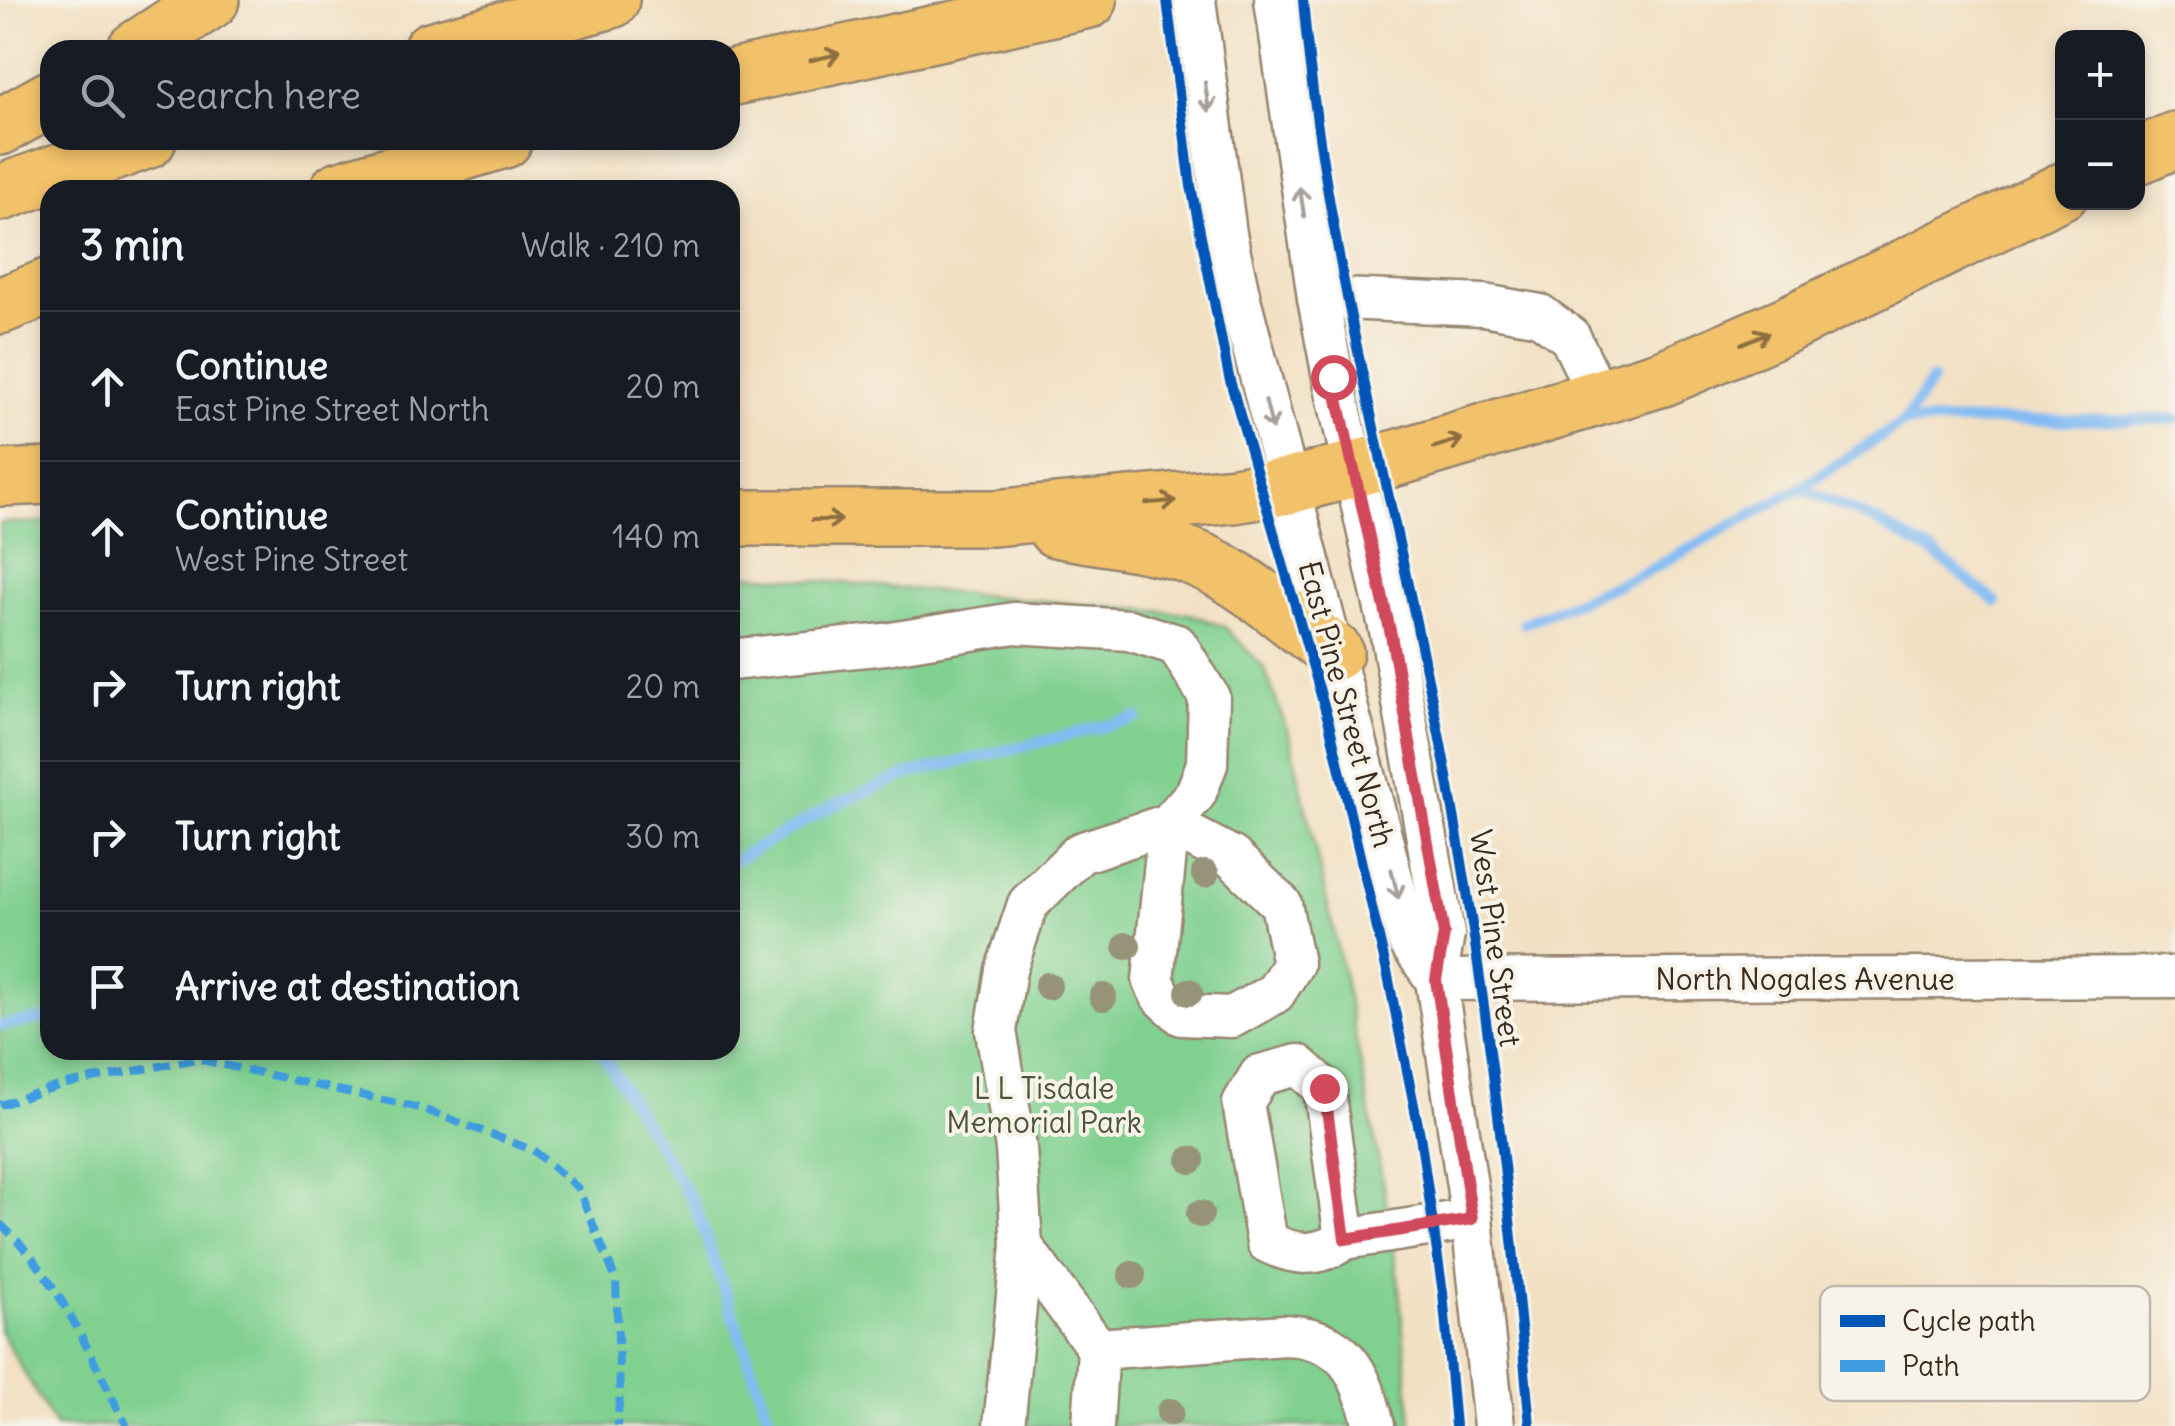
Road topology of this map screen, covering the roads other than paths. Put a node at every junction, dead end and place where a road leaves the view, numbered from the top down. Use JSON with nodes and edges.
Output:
{"nodes":[{"id":1,"x":211,"y":0,"type":"edge"},
{"id":2,"x":611,"y":0,"type":"edge"},
{"id":3,"x":1195,"y":0,"type":"edge"},
{"id":4,"x":1275,"y":0,"type":"edge"},
{"id":5,"x":1071,"y":3,"type":"edge"},
{"id":6,"x":150,"y":40,"type":"edge"},
{"id":7,"x":467,"y":40,"type":"edge"},
{"id":8,"x":740,"y":76,"type":"edge"},
{"id":9,"x":40,"y":104,"type":"edge"},
{"id":10,"x":0,"y":127,"type":"edge"},
{"id":11,"x":2175,"y":140,"type":"edge"},
{"id":12,"x":120,"y":150,"type":"edge"},
{"id":13,"x":471,"y":150,"type":"edge"},
{"id":14,"x":2145,"y":153,"type":"edge"},
{"id":15,"x":371,"y":180,"type":"edge"},
{"id":16,"x":0,"y":193,"type":"edge"},
{"id":17,"x":2055,"y":194,"type":"edge"},
{"id":18,"x":40,"y":290,"type":"edge"},
{"id":19,"x":1318,"y":298,"type":"junction"},
{"id":20,"x":0,"y":306,"type":"edge"},
{"id":21,"x":1599,"y":397,"type":"junction"},
{"id":22,"x":1354,"y":470,"type":"junction"},
{"id":23,"x":40,"y":476,"type":"edge"},
{"id":24,"x":0,"y":478,"type":"edge"},
{"id":25,"x":1289,"y":486,"type":"junction"},
{"id":26,"x":740,"y":518,"type":"edge"},
{"id":27,"x":994,"y":518,"type":"junction"},
{"id":28,"x":1335,"y":652,"type":"junction"},
{"id":29,"x":740,"y":659,"type":"edge"},
{"id":30,"x":1169,"y":824,"type":"junction"},
{"id":31,"x":2175,"y":977,"type":"edge"},
{"id":32,"x":1436,"y":980,"type":"junction"},
{"id":33,"x":1472,"y":1219,"type":"junction"},
{"id":34,"x":1345,"y":1239,"type":"dead end"},
{"id":35,"x":1022,"y":1246,"type":"junction"},
{"id":36,"x":1098,"y":1349,"type":"junction"},
{"id":37,"x":1004,"y":1426,"type":"edge"},
{"id":38,"x":1093,"y":1426,"type":"edge"},
{"id":39,"x":1374,"y":1426,"type":"edge"},
{"id":40,"x":1494,"y":1426,"type":"edge"}],
"edges":[{"from":1,"to":6,"type":"highway"},
{"from":2,"to":7,"type":"highway"},
{"from":3,"to":25,"type":"street","one_way":true},
{"from":19,"to":4,"type":"street","one_way":true},
{"from":8,"to":5,"type":"highway","one_way":true},
{"from":9,"to":10,"type":"highway"},
{"from":11,"to":14,"type":"highway"},
{"from":12,"to":16,"type":"highway"},
{"from":13,"to":15,"type":"highway"},
{"from":21,"to":17,"type":"highway","one_way":true},
{"from":18,"to":20,"type":"highway"},
{"from":19,"to":21,"type":"street"},
{"from":19,"to":22,"type":"street"},
{"from":22,"to":21,"type":"highway","one_way":true},
{"from":22,"to":25,"type":"highway"},
{"from":22,"to":32,"type":"street","name":"West Pine Street"},
{"from":23,"to":24,"type":"highway"},
{"from":27,"to":25,"type":"highway","one_way":true},
{"from":25,"to":28,"type":"street","name":"West Pine Street"},
{"from":26,"to":27,"type":"highway","one_way":true},
{"from":27,"to":28,"type":"highway"},
{"from":28,"to":32,"type":"street","name":"West Pine Street","one_way":true},
{"from":29,"to":30,"type":"street"},
{"from":30,"to":30,"type":"street"},
{"from":30,"to":35,"type":"street"},
{"from":31,"to":32,"type":"street","name":"North Nogales Avenue"},
{"from":32,"to":33,"type":"street","name":"West Pine Street"},
{"from":33,"to":34,"type":"street"},
{"from":33,"to":40,"type":"street","name":"West Pine Street"},
{"from":35,"to":36,"type":"street"},
{"from":35,"to":37,"type":"street"},
{"from":36,"to":38,"type":"street"},
{"from":36,"to":39,"type":"street"}]}
